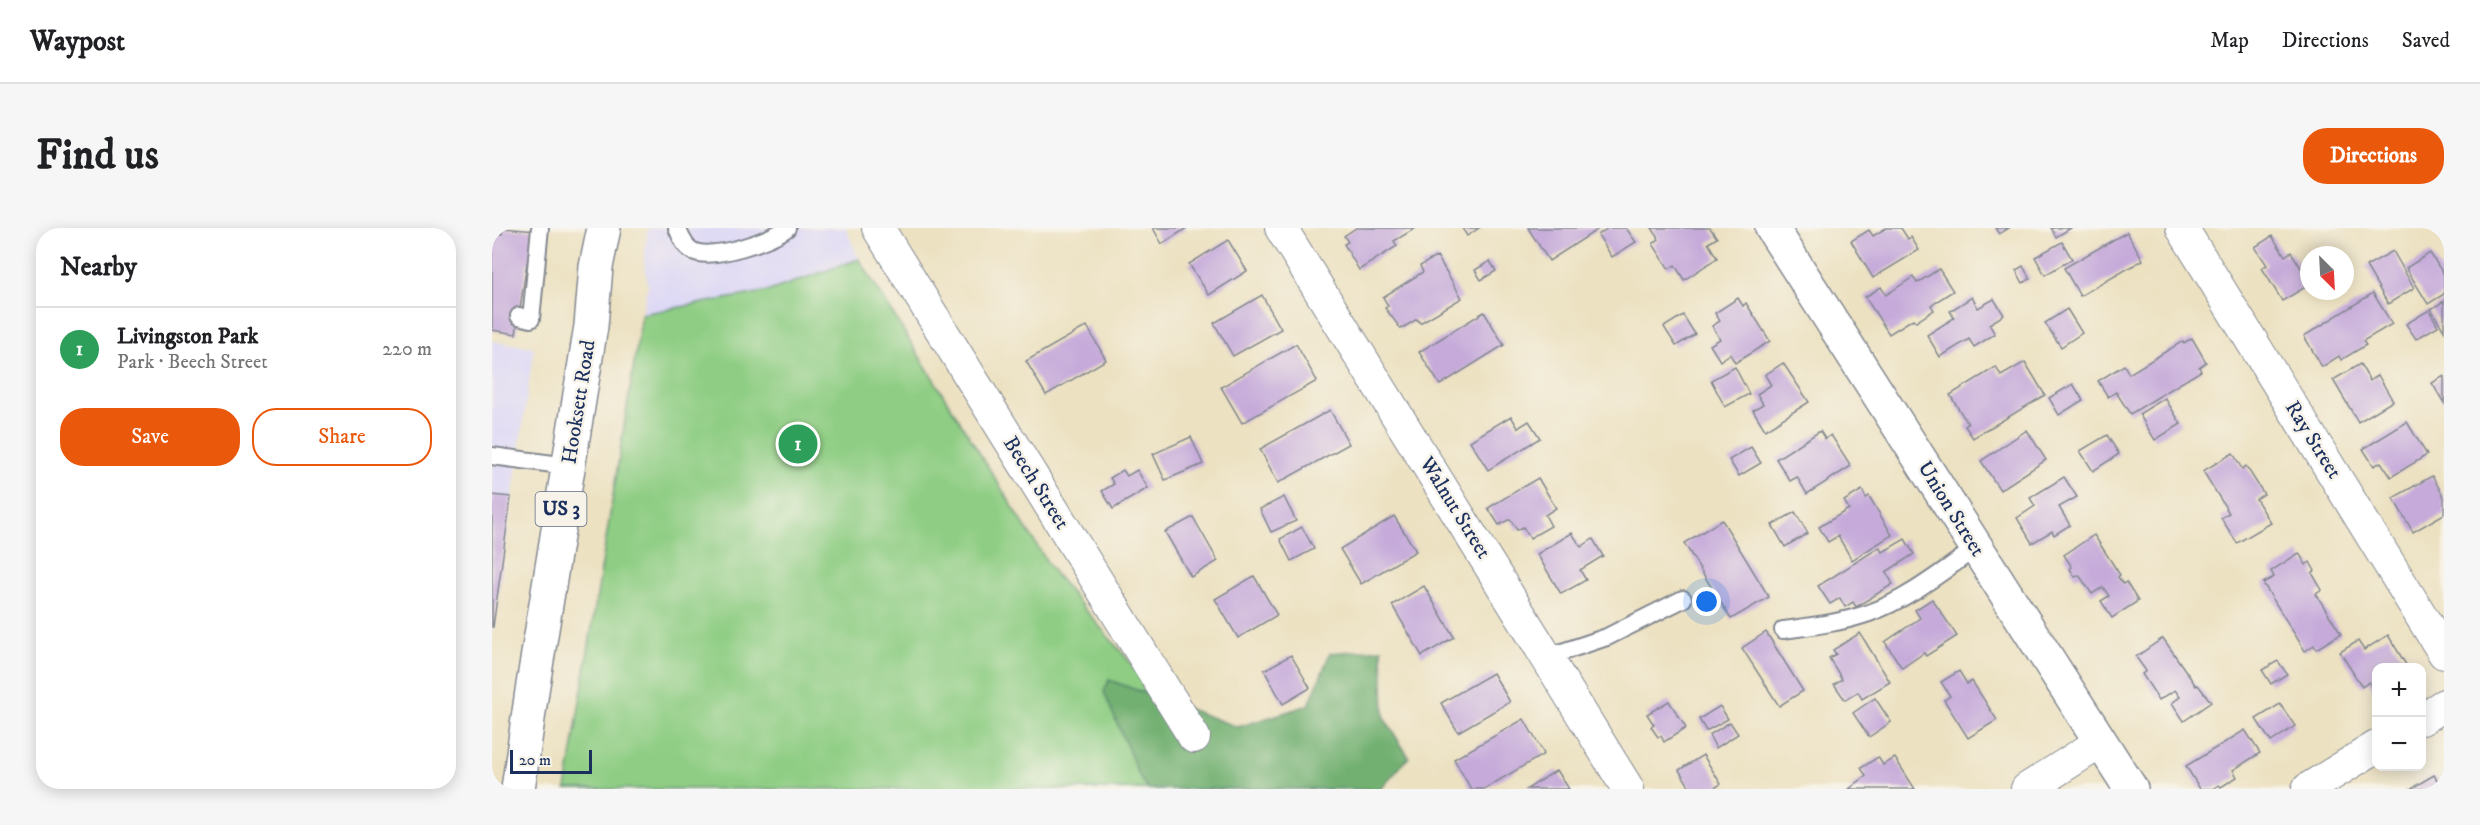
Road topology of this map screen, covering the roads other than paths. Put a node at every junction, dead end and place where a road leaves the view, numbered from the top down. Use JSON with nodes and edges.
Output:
{"nodes":[{"id":1,"x":540,"y":228,"type":"edge"},
{"id":2,"x":604,"y":228,"type":"edge"},
{"id":3,"x":677,"y":228,"type":"edge"},
{"id":4,"x":787,"y":228,"type":"edge"},
{"id":5,"x":878,"y":228,"type":"edge"},
{"id":6,"x":1281,"y":228,"type":"edge"},
{"id":7,"x":1772,"y":228,"type":"edge"},
{"id":8,"x":2182,"y":228,"type":"edge"},
{"id":9,"x":519,"y":316,"type":"dead end"},
{"id":10,"x":492,"y":456,"type":"edge"},
{"id":11,"x":568,"y":466,"type":"junction"},
{"id":12,"x":1976,"y":548,"type":"junction"},
{"id":13,"x":1683,"y":598,"type":"dead end"},
{"id":14,"x":1783,"y":630,"type":"dead end"},
{"id":15,"x":2444,"y":653,"type":"edge"},
{"id":16,"x":1547,"y":657,"type":"junction"},
{"id":17,"x":2444,"y":705,"type":"edge"},
{"id":18,"x":2424,"y":717,"type":"edge"},
{"id":19,"x":1194,"y":737,"type":"dead end"},
{"id":20,"x":2101,"y":742,"type":"junction"},
{"id":21,"x":2372,"y":749,"type":"edge"},
{"id":22,"x":518,"y":789,"type":"edge"},
{"id":23,"x":1628,"y":789,"type":"edge"},
{"id":24,"x":2027,"y":789,"type":"edge"},
{"id":25,"x":2131,"y":789,"type":"edge"},
{"id":26,"x":2308,"y":789,"type":"edge"}],
"edges":[{"from":1,"to":9,"type":"lane"},
{"from":2,"to":11,"type":"street","name":"Hooksett Road","number":"US 3"},
{"from":3,"to":4,"type":"lane"},
{"from":5,"to":19,"type":"street","name":"Beech Street"},
{"from":6,"to":16,"type":"street","name":"Walnut Street"},
{"from":7,"to":12,"type":"street","name":"Union Street"},
{"from":8,"to":15,"type":"street","name":"Ray Street"},
{"from":10,"to":11,"type":"lane"},
{"from":11,"to":22,"type":"street","name":"Hooksett Road","number":"US 3"},
{"from":12,"to":14,"type":"lane"},
{"from":12,"to":20,"type":"street","name":"Union Street"},
{"from":13,"to":16,"type":"lane"},
{"from":16,"to":23,"type":"street","name":"Walnut Street"},
{"from":17,"to":18,"type":"street"},
{"from":20,"to":24,"type":"street"},
{"from":20,"to":25,"type":"street","name":"Union Street"},
{"from":21,"to":26,"type":"street"}]}
